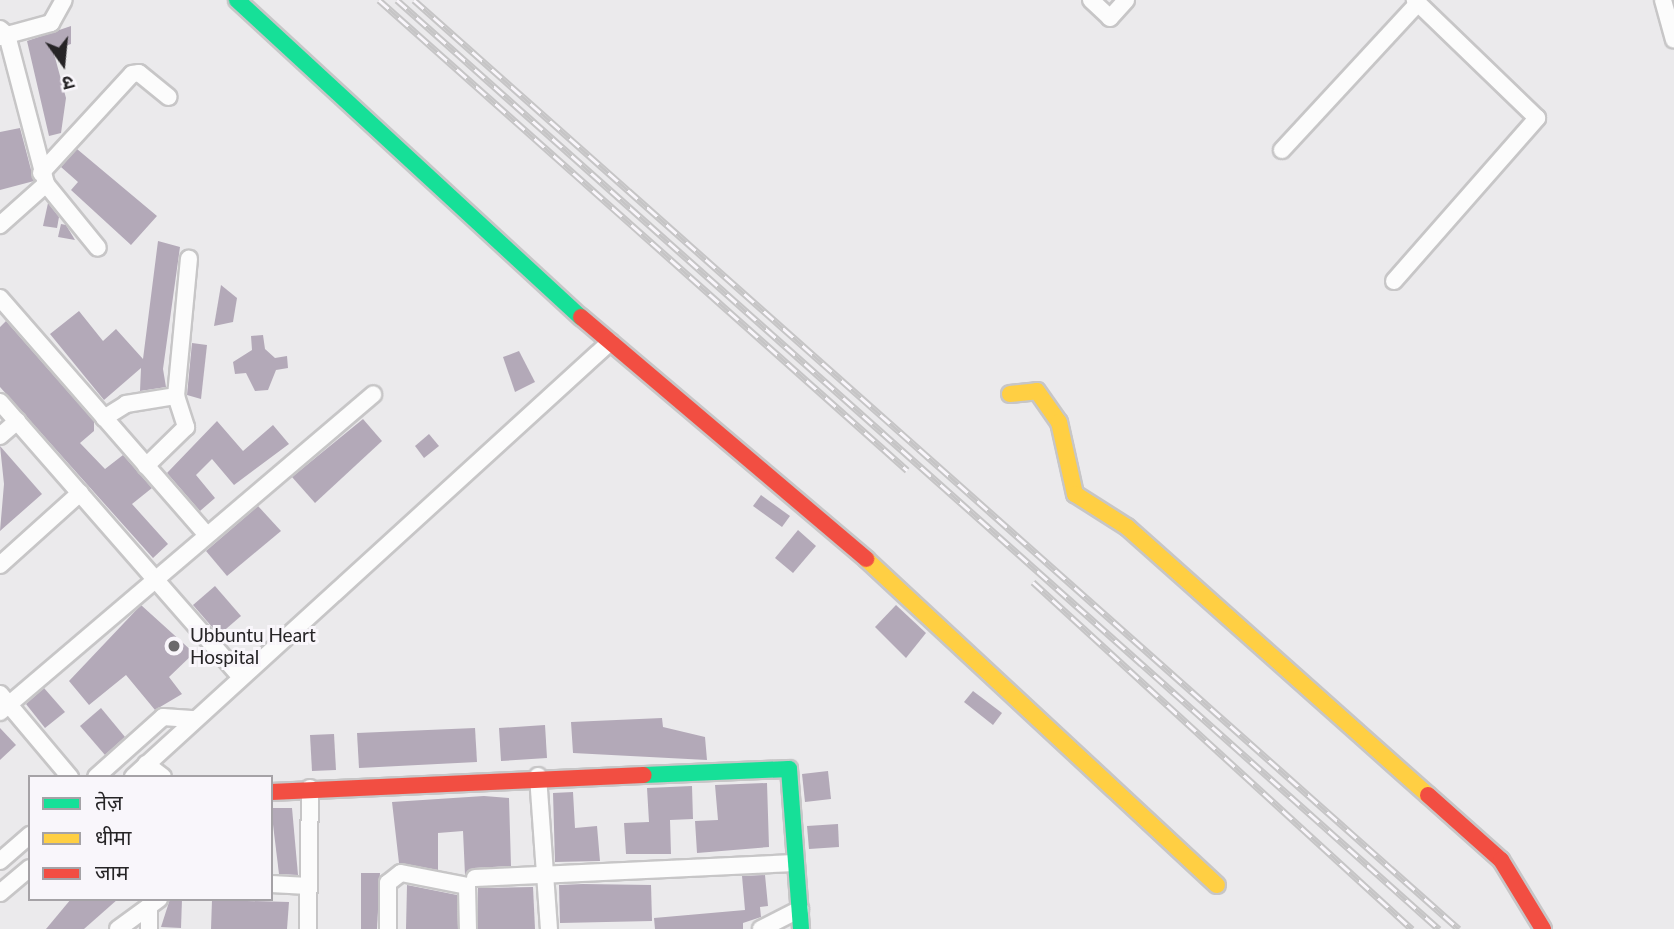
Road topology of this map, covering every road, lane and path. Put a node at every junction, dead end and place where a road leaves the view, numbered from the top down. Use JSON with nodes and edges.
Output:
{"nodes":[{"id":1,"x":64,"y":0,"type":"edge"},
{"id":2,"x":237,"y":0,"type":"edge"},
{"id":3,"x":1091,"y":0,"type":"edge"},
{"id":4,"x":1126,"y":0,"type":"edge"},
{"id":5,"x":1663,"y":0,"type":"edge"},
{"id":6,"x":1417,"y":2,"type":"edge"},
{"id":7,"x":2,"y":34,"type":"edge"},
{"id":8,"x":1674,"y":40,"type":"edge"},
{"id":9,"x":169,"y":97,"type":"dead end"},
{"id":10,"x":1282,"y":150,"type":"dead end"},
{"id":11,"x":43,"y":179,"type":"junction"},
{"id":12,"x":0,"y":225,"type":"edge"},
{"id":13,"x":98,"y":248,"type":"dead end"},
{"id":14,"x":189,"y":259,"type":"dead end"},
{"id":15,"x":1394,"y":281,"type":"dead end"},
{"id":16,"x":0,"y":298,"type":"edge"},
{"id":17,"x":610,"y":342,"type":"junction"},
{"id":18,"x":373,"y":394,"type":"dead end"},
{"id":19,"x":1010,"y":394,"type":"dead end"},
{"id":20,"x":176,"y":396,"type":"junction"},
{"id":21,"x":0,"y":402,"type":"edge"},
{"id":22,"x":104,"y":418,"type":"junction"},
{"id":23,"x":17,"y":421,"type":"junction"},
{"id":24,"x":0,"y":436,"type":"edge"},
{"id":25,"x":146,"y":466,"type":"junction"},
{"id":26,"x":80,"y":493,"type":"junction"},
{"id":27,"x":204,"y":532,"type":"junction"},
{"id":28,"x":0,"y":565,"type":"edge"},
{"id":29,"x":154,"y":577,"type":"junction"},
{"id":30,"x":242,"y":677,"type":"junction"},
{"id":31,"x":3,"y":703,"type":"edge"},
{"id":32,"x":195,"y":719,"type":"junction"},
{"id":33,"x":146,"y":764,"type":"junction"},
{"id":34,"x":68,"y":775,"type":"edge"},
{"id":35,"x":98,"y":775,"type":"edge"},
{"id":36,"x":135,"y":775,"type":"edge"},
{"id":37,"x":160,"y":775,"type":"edge"},
{"id":38,"x":538,"y":776,"type":"junction"},
{"id":39,"x":310,"y":788,"type":"junction"},
{"id":40,"x":273,"y":792,"type":"edge"},
{"id":41,"x":28,"y":837,"type":"edge"},
{"id":42,"x":0,"y":861,"type":"edge"},
{"id":43,"x":796,"y":863,"type":"junction"},
{"id":44,"x":28,"y":870,"type":"edge"},
{"id":45,"x":546,"y":874,"type":"junction"},
{"id":46,"x":475,"y":878,"type":"dead end"},
{"id":47,"x":273,"y":884,"type":"edge"},
{"id":48,"x":308,"y":886,"type":"junction"},
{"id":49,"x":1217,"y":886,"type":"dead end"},
{"id":50,"x":0,"y":893,"type":"edge"},
{"id":51,"x":154,"y":903,"type":"edge"},
{"id":52,"x":800,"y":909,"type":"junction"},
{"id":53,"x":118,"y":929,"type":"edge"},
{"id":54,"x":149,"y":929,"type":"edge"},
{"id":55,"x":307,"y":929,"type":"edge"},
{"id":56,"x":388,"y":929,"type":"edge"},
{"id":57,"x":468,"y":929,"type":"edge"},
{"id":58,"x":549,"y":929,"type":"edge"},
{"id":59,"x":761,"y":929,"type":"edge"},
{"id":60,"x":802,"y":929,"type":"edge"},
{"id":61,"x":1543,"y":929,"type":"edge"}],
"edges":[{"from":1,"to":7,"type":"street"},
{"from":2,"to":17,"type":"street"},
{"from":3,"to":4,"type":"street"},
{"from":5,"to":8,"type":"street"},
{"from":6,"to":10,"type":"street"},
{"from":6,"to":15,"type":"street"},
{"from":7,"to":11,"type":"street"},
{"from":9,"to":11,"type":"street"},
{"from":11,"to":12,"type":"street"},
{"from":11,"to":13,"type":"street"},
{"from":14,"to":20,"type":"street"},
{"from":16,"to":22,"type":"street"},
{"from":17,"to":30,"type":"street"},
{"from":17,"to":49,"type":"street"},
{"from":18,"to":27,"type":"street"},
{"from":19,"to":61,"type":"street"},
{"from":20,"to":22,"type":"street"},
{"from":20,"to":25,"type":"street"},
{"from":21,"to":23,"type":"street"},
{"from":22,"to":25,"type":"street"},
{"from":23,"to":24,"type":"street"},
{"from":23,"to":26,"type":"street"},
{"from":25,"to":27,"type":"street"},
{"from":26,"to":28,"type":"street"},
{"from":26,"to":29,"type":"street"},
{"from":27,"to":29,"type":"street"},
{"from":29,"to":30,"type":"street"},
{"from":29,"to":31,"type":"street"},
{"from":30,"to":32,"type":"street"},
{"from":31,"to":34,"type":"street"},
{"from":32,"to":33,"type":"street"},
{"from":32,"to":35,"type":"street"},
{"from":33,"to":36,"type":"street"},
{"from":33,"to":37,"type":"street"},
{"from":38,"to":39,"type":"street"},
{"from":38,"to":43,"type":"street"},
{"from":38,"to":45,"type":"street"},
{"from":39,"to":40,"type":"street"},
{"from":39,"to":48,"type":"street"},
{"from":41,"to":42,"type":"street"},
{"from":43,"to":45,"type":"street"},
{"from":43,"to":52,"type":"street"},
{"from":44,"to":50,"type":"street"},
{"from":45,"to":46,"type":"street"},
{"from":45,"to":58,"type":"street"},
{"from":47,"to":48,"type":"street"},
{"from":48,"to":55,"type":"street"},
{"from":51,"to":53,"type":"street"},
{"from":51,"to":54,"type":"street"},
{"from":52,"to":59,"type":"street"},
{"from":52,"to":60,"type":"street"},
{"from":56,"to":57,"type":"street"}]}
